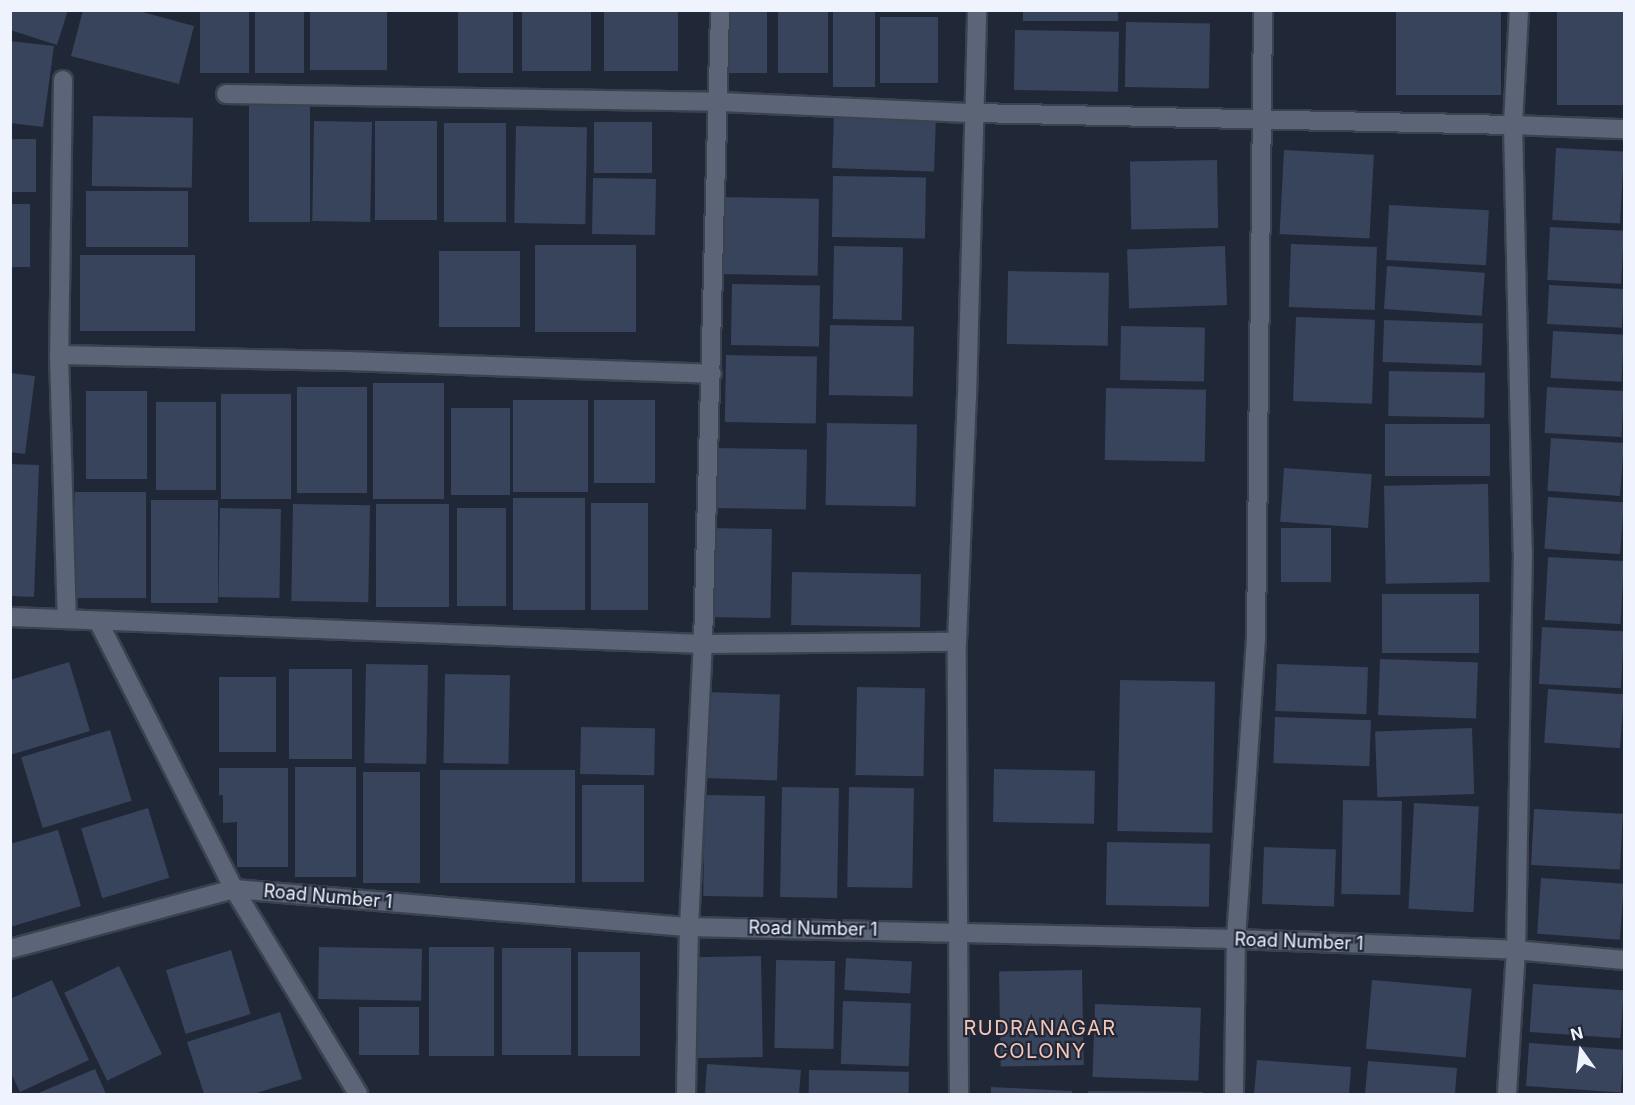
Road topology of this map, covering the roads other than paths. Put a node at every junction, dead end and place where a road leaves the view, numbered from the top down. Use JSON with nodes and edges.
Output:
{"nodes":[{"id":1,"x":720,"y":10,"type":"edge"},
{"id":2,"x":977,"y":10,"type":"edge"},
{"id":3,"x":1263,"y":10,"type":"edge"},
{"id":4,"x":1519,"y":10,"type":"edge"},
{"id":5,"x":63,"y":80,"type":"dead end"},
{"id":6,"x":226,"y":94,"type":"dead end"},
{"id":7,"x":718,"y":102,"type":"junction"},
{"id":8,"x":974,"y":113,"type":"junction"},
{"id":9,"x":1262,"y":118,"type":"junction"},
{"id":10,"x":1513,"y":125,"type":"junction"},
{"id":11,"x":1624,"y":129,"type":"edge"},
{"id":12,"x":59,"y":356,"type":"junction"},
{"id":13,"x":712,"y":374,"type":"junction"},
{"id":14,"x":10,"y":617,"type":"edge"},
{"id":15,"x":67,"y":619,"type":"junction"},
{"id":16,"x":98,"y":621,"type":"junction"},
{"id":17,"x":957,"y":642,"type":"junction"},
{"id":18,"x":703,"y":644,"type":"junction"},
{"id":19,"x":234,"y":889,"type":"junction"},
{"id":20,"x":689,"y":927,"type":"junction"},
{"id":21,"x":960,"y":932,"type":"junction"},
{"id":22,"x":1236,"y":939,"type":"junction"},
{"id":23,"x":10,"y":949,"type":"edge"},
{"id":24,"x":1516,"y":950,"type":"junction"},
{"id":25,"x":1624,"y":960,"type":"edge"},
{"id":26,"x":358,"y":1095,"type":"edge"},
{"id":27,"x":687,"y":1095,"type":"edge"},
{"id":28,"x":959,"y":1095,"type":"edge"},
{"id":29,"x":1233,"y":1095,"type":"edge"},
{"id":30,"x":1507,"y":1095,"type":"edge"}],
"edges":[{"from":1,"to":7,"type":"street"},
{"from":2,"to":8,"type":"street"},
{"from":3,"to":9,"type":"street"},
{"from":4,"to":10,"type":"street"},
{"from":5,"to":12,"type":"street"},
{"from":6,"to":7,"type":"street"},
{"from":7,"to":8,"type":"street"},
{"from":7,"to":13,"type":"street"},
{"from":8,"to":9,"type":"street"},
{"from":8,"to":17,"type":"street"},
{"from":9,"to":10,"type":"street"},
{"from":9,"to":22,"type":"street"},
{"from":10,"to":11,"type":"street"},
{"from":10,"to":24,"type":"street"},
{"from":12,"to":13,"type":"street"},
{"from":12,"to":15,"type":"street"},
{"from":13,"to":18,"type":"street"},
{"from":14,"to":15,"type":"street"},
{"from":15,"to":16,"type":"street"},
{"from":16,"to":18,"type":"street"},
{"from":16,"to":19,"type":"street"},
{"from":17,"to":18,"type":"street"},
{"from":17,"to":21,"type":"street"},
{"from":18,"to":20,"type":"street"},
{"from":19,"to":20,"type":"street","name":"Road Number 1"},
{"from":19,"to":23,"type":"street","name":"Road Number 1"},
{"from":19,"to":26,"type":"street"},
{"from":20,"to":21,"type":"street","name":"Road Number 1"},
{"from":20,"to":27,"type":"street"},
{"from":21,"to":22,"type":"street","name":"Road Number 1"},
{"from":21,"to":28,"type":"street"},
{"from":22,"to":24,"type":"street","name":"Road Number 1"},
{"from":22,"to":29,"type":"street"},
{"from":24,"to":25,"type":"street","name":"Road Number 1"},
{"from":24,"to":30,"type":"street"}]}
